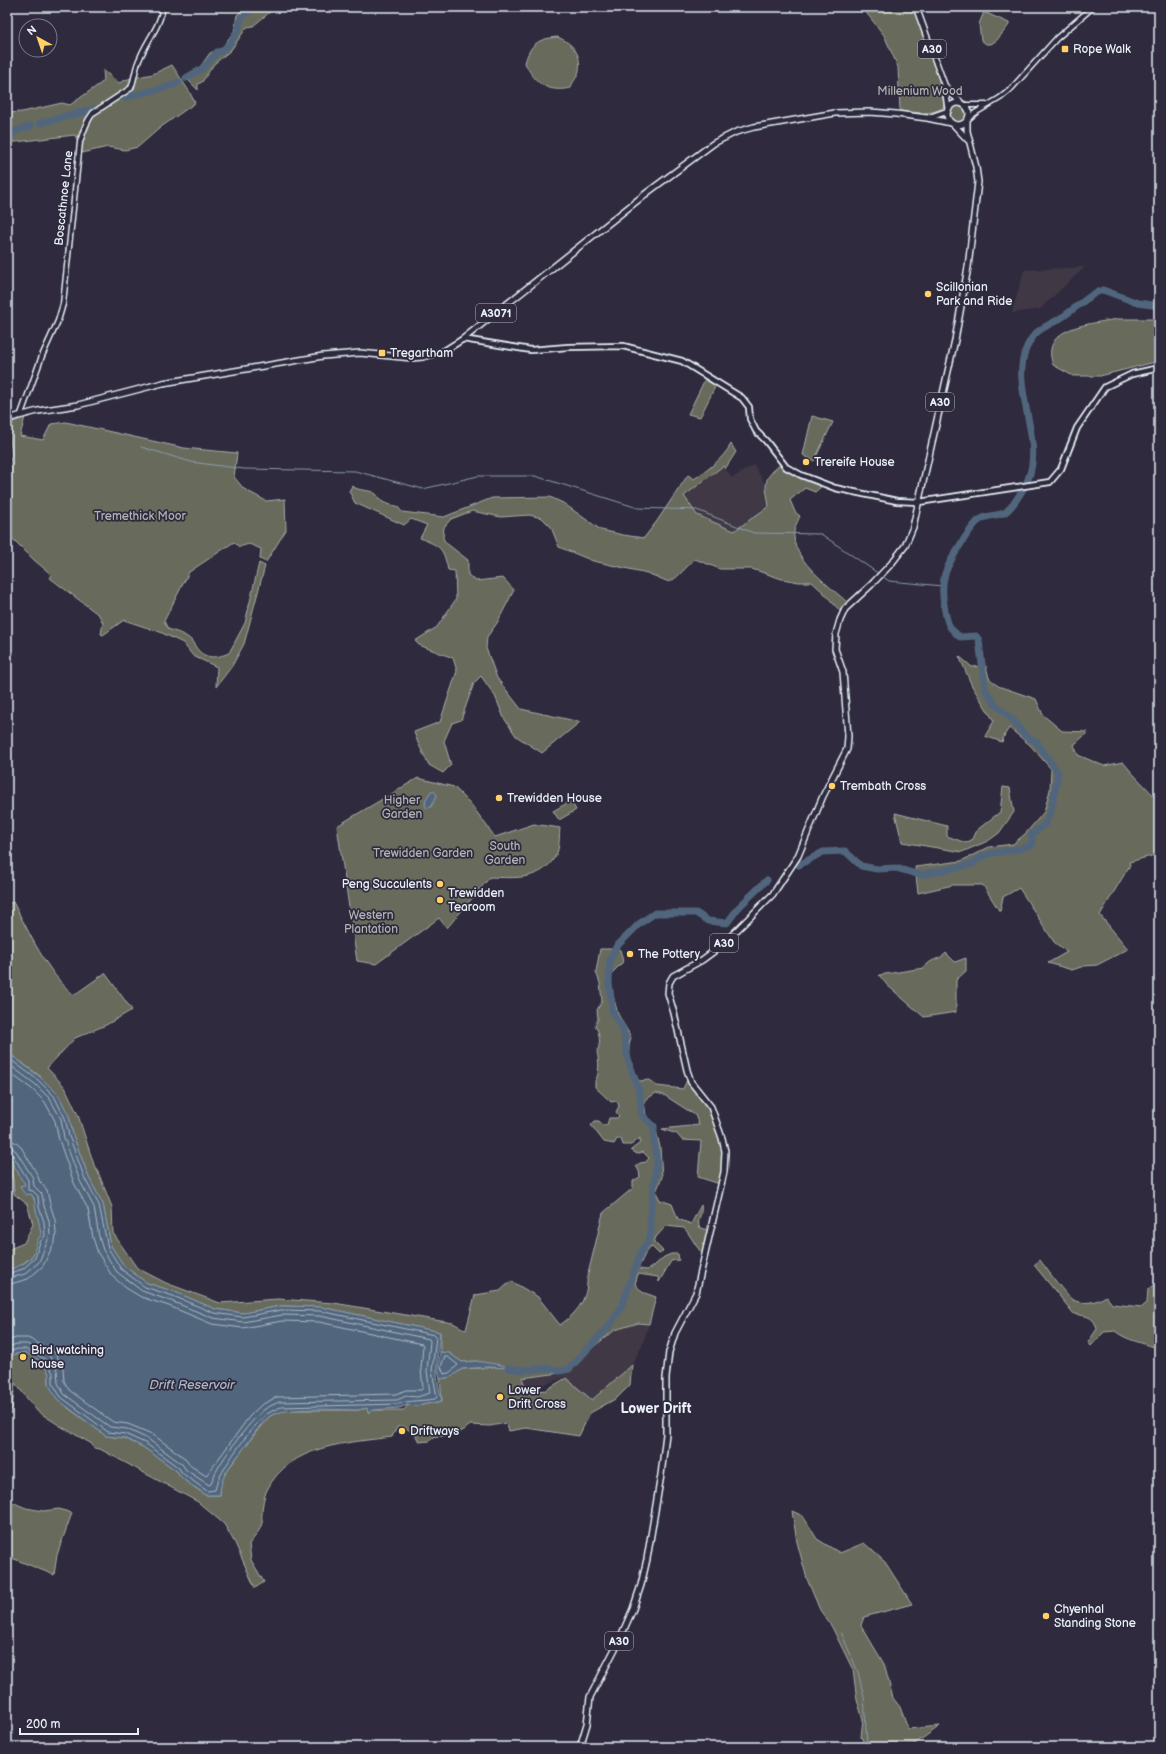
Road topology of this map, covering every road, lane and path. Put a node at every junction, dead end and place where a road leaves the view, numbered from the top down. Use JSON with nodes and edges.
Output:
{"nodes":[{"id":1,"x":163,"y":7,"type":"edge"},
{"id":2,"x":916,"y":7,"type":"edge"},
{"id":3,"x":1093,"y":7,"type":"edge"},
{"id":4,"x":945,"y":87,"type":"junction"},
{"id":5,"x":963,"y":104,"type":"junction"},
{"id":6,"x":986,"y":105,"type":"junction"},
{"id":7,"x":948,"y":110,"type":"junction"},
{"id":8,"x":927,"y":118,"type":"junction"},
{"id":9,"x":968,"y":120,"type":"junction"},
{"id":10,"x":953,"y":124,"type":"junction"},
{"id":11,"x":969,"y":143,"type":"junction"},
{"id":12,"x":463,"y":339,"type":"junction"},
{"id":13,"x":1159,"y":368,"type":"edge"},
{"id":14,"x":22,"y":414,"type":"junction"},
{"id":15,"x":7,"y":419,"type":"edge"},
{"id":16,"x":919,"y":502,"type":"junction"},
{"id":17,"x":580,"y":1747,"type":"edge"}],
"edges":[{"from":1,"to":14,"type":"street","name":"Boscathnoe Lane"},
{"from":2,"to":4,"type":"main road","number":"A30"},
{"from":3,"to":6,"type":"street"},
{"from":4,"to":5,"type":"main road","number":"A30"},
{"from":4,"to":7,"type":"main road","number":"A30"},
{"from":5,"to":6,"type":"street"},
{"from":5,"to":7,"type":"main road"},
{"from":5,"to":9,"type":"main road"},
{"from":6,"to":9,"type":"street"},
{"from":7,"to":8,"type":"main road","number":"A3071"},
{"from":7,"to":10,"type":"main road"},
{"from":8,"to":10,"type":"main road","number":"A3071"},
{"from":8,"to":12,"type":"main road","number":"A3071"},
{"from":9,"to":10,"type":"main road"},
{"from":9,"to":11,"type":"main road","number":"A30"},
{"from":10,"to":11,"type":"main road","number":"A30"},
{"from":11,"to":16,"type":"main road","number":"A30"},
{"from":12,"to":14,"type":"main road","number":"A3071"},
{"from":12,"to":16,"type":"main road"},
{"from":13,"to":16,"type":"main road"},
{"from":14,"to":15,"type":"main road","number":"A3071"},
{"from":16,"to":17,"type":"main road","number":"A30"}]}
